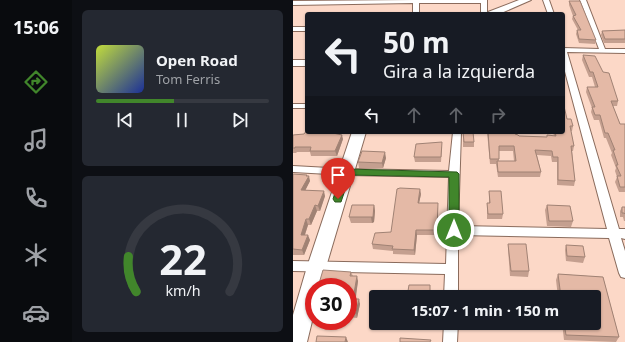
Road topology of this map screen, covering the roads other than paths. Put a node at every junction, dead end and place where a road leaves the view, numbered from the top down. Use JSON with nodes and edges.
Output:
{"nodes":[{"id":1,"x":527,"y":0,"type":"edge"},
{"id":2,"x":546,"y":0,"type":"edge"},
{"id":3,"x":583,"y":0,"type":"edge"},
{"id":4,"x":416,"y":1,"type":"edge"},
{"id":5,"x":484,"y":1,"type":"edge"},
{"id":6,"x":293,"y":3,"type":"edge"},
{"id":7,"x":416,"y":12,"type":"edge"},
{"id":8,"x":484,"y":12,"type":"edge"},
{"id":9,"x":496,"y":12,"type":"edge"},
{"id":10,"x":550,"y":12,"type":"edge"},
{"id":11,"x":293,"y":29,"type":"edge"},
{"id":12,"x":305,"y":29,"type":"edge"},
{"id":13,"x":603,"y":50,"type":"junction"},
{"id":14,"x":625,"y":51,"type":"edge"},
{"id":15,"x":565,"y":52,"type":"edge"},
{"id":16,"x":565,"y":58,"type":"edge"},
{"id":17,"x":293,"y":63,"type":"edge"},
{"id":18,"x":305,"y":63,"type":"edge"},
{"id":19,"x":293,"y":106,"type":"edge"},
{"id":20,"x":305,"y":106,"type":"edge"},
{"id":21,"x":358,"y":134,"type":"edge"},
{"id":22,"x":457,"y":134,"type":"edge"},
{"id":23,"x":293,"y":169,"type":"edge"},
{"id":24,"x":347,"y":172,"type":"junction"},
{"id":25,"x":454,"y":174,"type":"junction"},
{"id":26,"x":454,"y":230,"type":"junction"},
{"id":27,"x":620,"y":234,"type":"edge"},
{"id":28,"x":293,"y":266,"type":"edge"},
{"id":29,"x":316,"y":267,"type":"junction"},
{"id":30,"x":452,"y":269,"type":"junction"},
{"id":31,"x":625,"y":274,"type":"edge"},
{"id":32,"x":451,"y":290,"type":"edge"},
{"id":33,"x":451,"y":330,"type":"edge"},
{"id":34,"x":296,"y":342,"type":"edge"},
{"id":35,"x":450,"y":342,"type":"edge"}],
"edges":[{"from":1,"to":9,"type":"main road"},
{"from":2,"to":10,"type":"street"},
{"from":3,"to":13,"type":"street"},
{"from":4,"to":5,"type":"street"},
{"from":4,"to":6,"type":"street"},
{"from":4,"to":7,"type":"street"},
{"from":5,"to":8,"type":"street"},
{"from":11,"to":12,"type":"street"},
{"from":13,"to":14,"type":"street"},
{"from":13,"to":15,"type":"street"},
{"from":16,"to":27,"type":"street"},
{"from":17,"to":18,"type":"street"},
{"from":19,"to":20,"type":"street"},
{"from":21,"to":24,"type":"main road"},
{"from":22,"to":25,"type":"street"},
{"from":23,"to":24,"type":"street"},
{"from":24,"to":25,"type":"street"},
{"from":24,"to":29,"type":"main road"},
{"from":25,"to":26,"type":"street"},
{"from":26,"to":27,"type":"street"},
{"from":26,"to":30,"type":"street"},
{"from":27,"to":31,"type":"street"},
{"from":28,"to":29,"type":"street"},
{"from":29,"to":30,"type":"street"},
{"from":29,"to":34,"type":"main road"},
{"from":30,"to":32,"type":"street"},
{"from":33,"to":35,"type":"street"}]}
